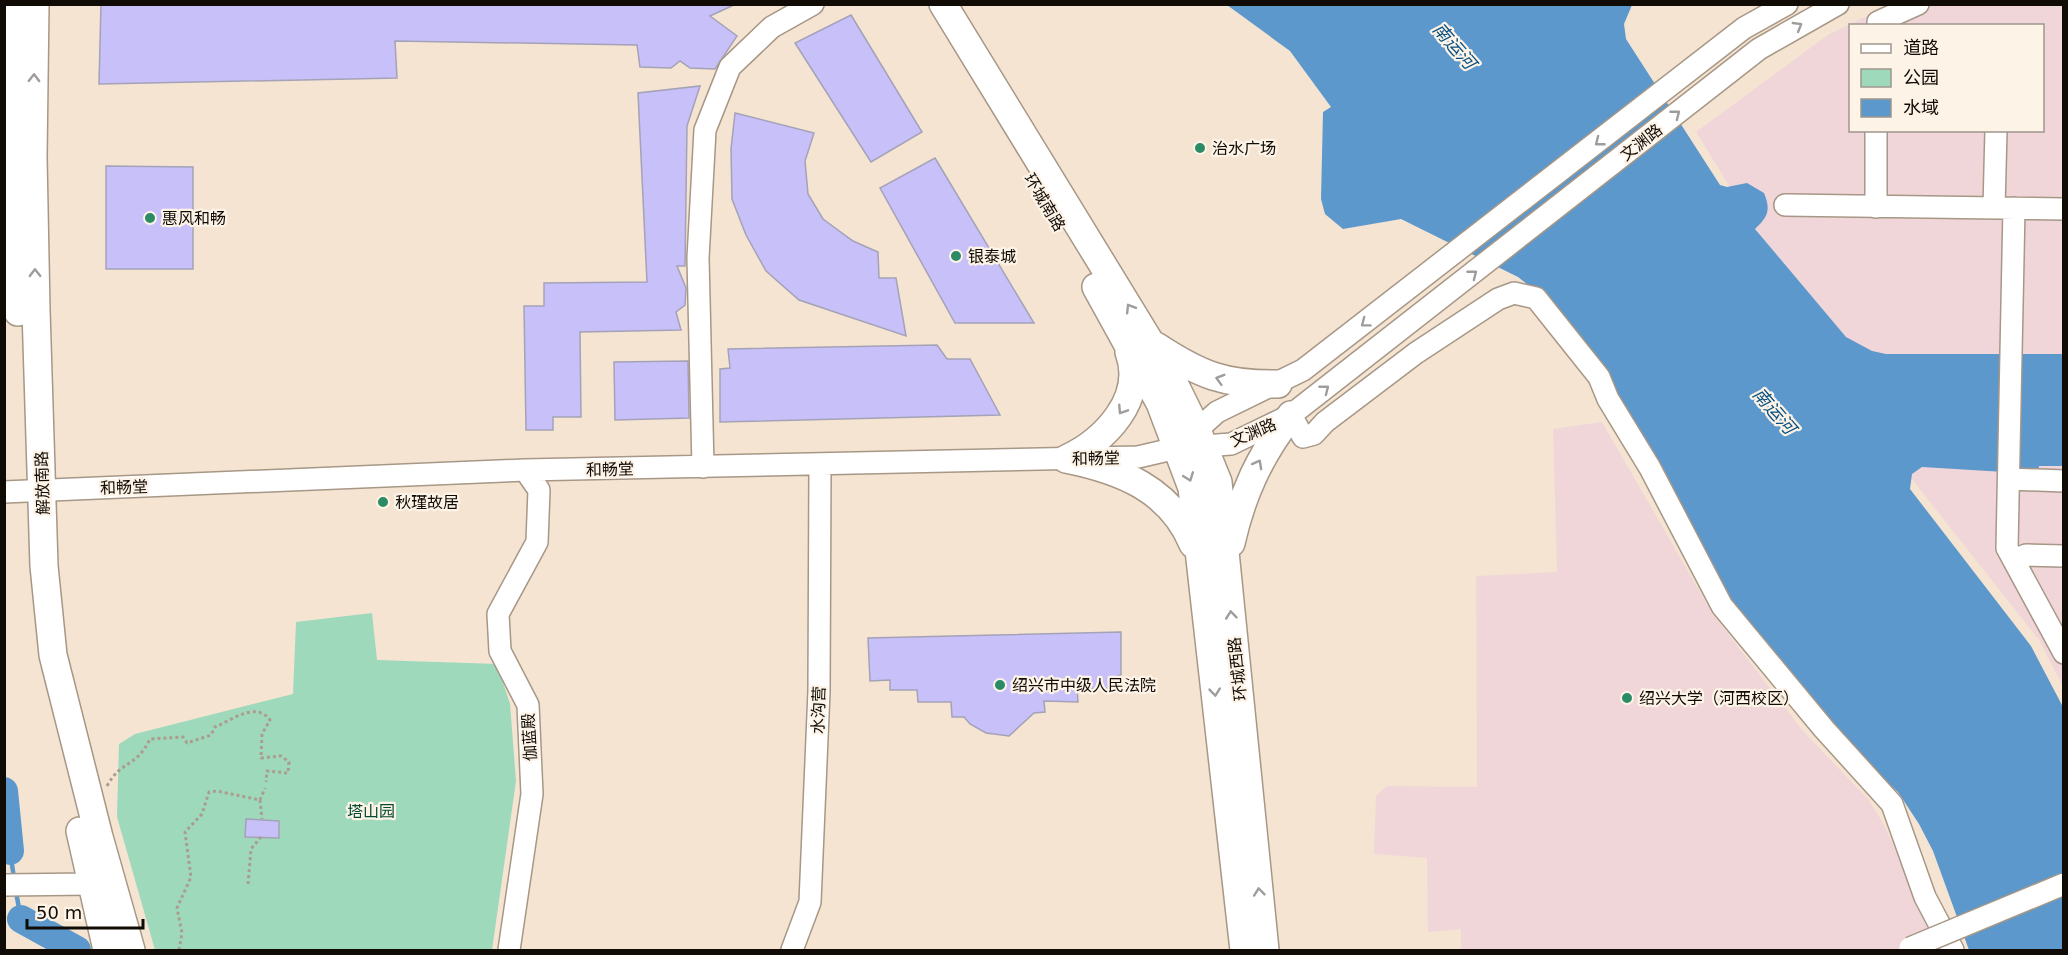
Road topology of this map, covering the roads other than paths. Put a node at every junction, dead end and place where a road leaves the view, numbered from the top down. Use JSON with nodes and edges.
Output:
{"nodes":[{"id":1,"x":813,"y":4,"type":"edge"},
{"id":2,"x":923,"y":4,"type":"edge"},
{"id":3,"x":943,"y":4,"type":"edge"},
{"id":4,"x":1787,"y":4,"type":"edge"},
{"id":5,"x":1838,"y":4,"type":"edge"},
{"id":6,"x":1918,"y":4,"type":"edge"},
{"id":7,"x":27,"y":7,"type":"edge"},
{"id":8,"x":1878,"y":24,"type":"edge"},
{"id":9,"x":1876,"y":132,"type":"edge"},
{"id":10,"x":1996,"y":132,"type":"edge"},
{"id":11,"x":1785,"y":205,"type":"dead end"},
{"id":12,"x":1876,"y":207,"type":"junction"},
{"id":13,"x":2004,"y":208,"type":"junction"},
{"id":14,"x":2064,"y":209,"type":"edge"},
{"id":15,"x":1123,"y":335,"type":"junction"},
{"id":16,"x":1151,"y":343,"type":"junction"},
{"id":17,"x":1278,"y":384,"type":"junction"},
{"id":18,"x":1170,"y":399,"type":"junction"},
{"id":19,"x":1291,"y":415,"type":"junction"},
{"id":20,"x":1192,"y":441,"type":"junction"},
{"id":21,"x":1066,"y":459,"type":"junction"},
{"id":22,"x":820,"y":465,"type":"junction"},
{"id":23,"x":703,"y":467,"type":"junction"},
{"id":24,"x":525,"y":470,"type":"junction"},
{"id":25,"x":2009,"y":474,"type":"junction"},
{"id":26,"x":2064,"y":481,"type":"edge"},
{"id":27,"x":20,"y":492,"type":"edge"},
{"id":28,"x":2064,"y":556,"type":"edge"},
{"id":29,"x":2014,"y":560,"type":"junction"},
{"id":30,"x":1215,"y":581,"type":"junction"},
{"id":31,"x":2064,"y":653,"type":"edge"},
{"id":32,"x":101,"y":881,"type":"junction"},
{"id":33,"x":2064,"y":884,"type":"edge"},
{"id":34,"x":6,"y":885,"type":"edge"},
{"id":35,"x":1906,"y":949,"type":"edge"},
{"id":36,"x":107,"y":951,"type":"edge"},
{"id":37,"x":131,"y":951,"type":"edge"},
{"id":38,"x":509,"y":951,"type":"edge"},
{"id":39,"x":792,"y":951,"type":"edge"},
{"id":40,"x":1244,"y":951,"type":"edge"},
{"id":41,"x":1265,"y":951,"type":"edge"},
{"id":42,"x":1953,"y":951,"type":"edge"}],
"edges":[{"from":1,"to":23,"type":"street"},
{"from":2,"to":15,"type":"main road","name":"环城南路"},
{"from":16,"to":3,"type":"main road","name":"环城南路","one_way":true},
{"from":4,"to":17,"type":"street","name":"文渊路","one_way":true},
{"from":19,"to":5,"type":"street","name":"文渊路","one_way":true},
{"from":6,"to":8,"type":"street"},
{"from":7,"to":27,"type":"main road","name":"解放南路"},
{"from":9,"to":12,"type":"street"},
{"from":10,"to":13,"type":"street"},
{"from":11,"to":12,"type":"street"},
{"from":12,"to":13,"type":"street"},
{"from":13,"to":14,"type":"street"},
{"from":13,"to":25,"type":"street"},
{"from":15,"to":18,"type":"main road","name":"环城南路"},
{"from":15,"to":21,"type":"main road","one_way":true},
{"from":17,"to":16,"type":"main road","one_way":true},
{"from":16,"to":18,"type":"main road","name":"环城南路"},
{"from":17,"to":20,"type":"street","name":"文渊路"},
{"from":18,"to":20,"type":"main road","name":"环城西路"},
{"from":19,"to":20,"type":"street","name":"文渊路"},
{"from":30,"to":19,"type":"main road","one_way":true},
{"from":19,"to":42,"type":"street"},
{"from":20,"to":21,"type":"street","name":"和畅堂"},
{"from":20,"to":30,"type":"main road","name":"环城西路"},
{"from":21,"to":22,"type":"street","name":"和畅堂"},
{"from":21,"to":30,"type":"main road"},
{"from":22,"to":23,"type":"street","name":"和畅堂"},
{"from":22,"to":39,"type":"street","name":"水沟营"},
{"from":23,"to":24,"type":"street","name":"和畅堂"},
{"from":24,"to":27,"type":"street","name":"和畅堂"},
{"from":24,"to":38,"type":"street","name":"伽蓝殿"},
{"from":25,"to":26,"type":"street"},
{"from":25,"to":29,"type":"street"},
{"from":27,"to":32,"type":"main road","name":"解放南路"},
{"from":28,"to":29,"type":"street"},
{"from":29,"to":31,"type":"street"},
{"from":30,"to":40,"type":"main road","name":"环城西路","one_way":true},
{"from":41,"to":30,"type":"main road","name":"环城西路","one_way":true},
{"from":32,"to":34,"type":"street"},
{"from":32,"to":36,"type":"main road","name":"解放南路"},
{"from":32,"to":37,"type":"main road","name":"解放南路"},
{"from":33,"to":35,"type":"street","bridge":true}]}
